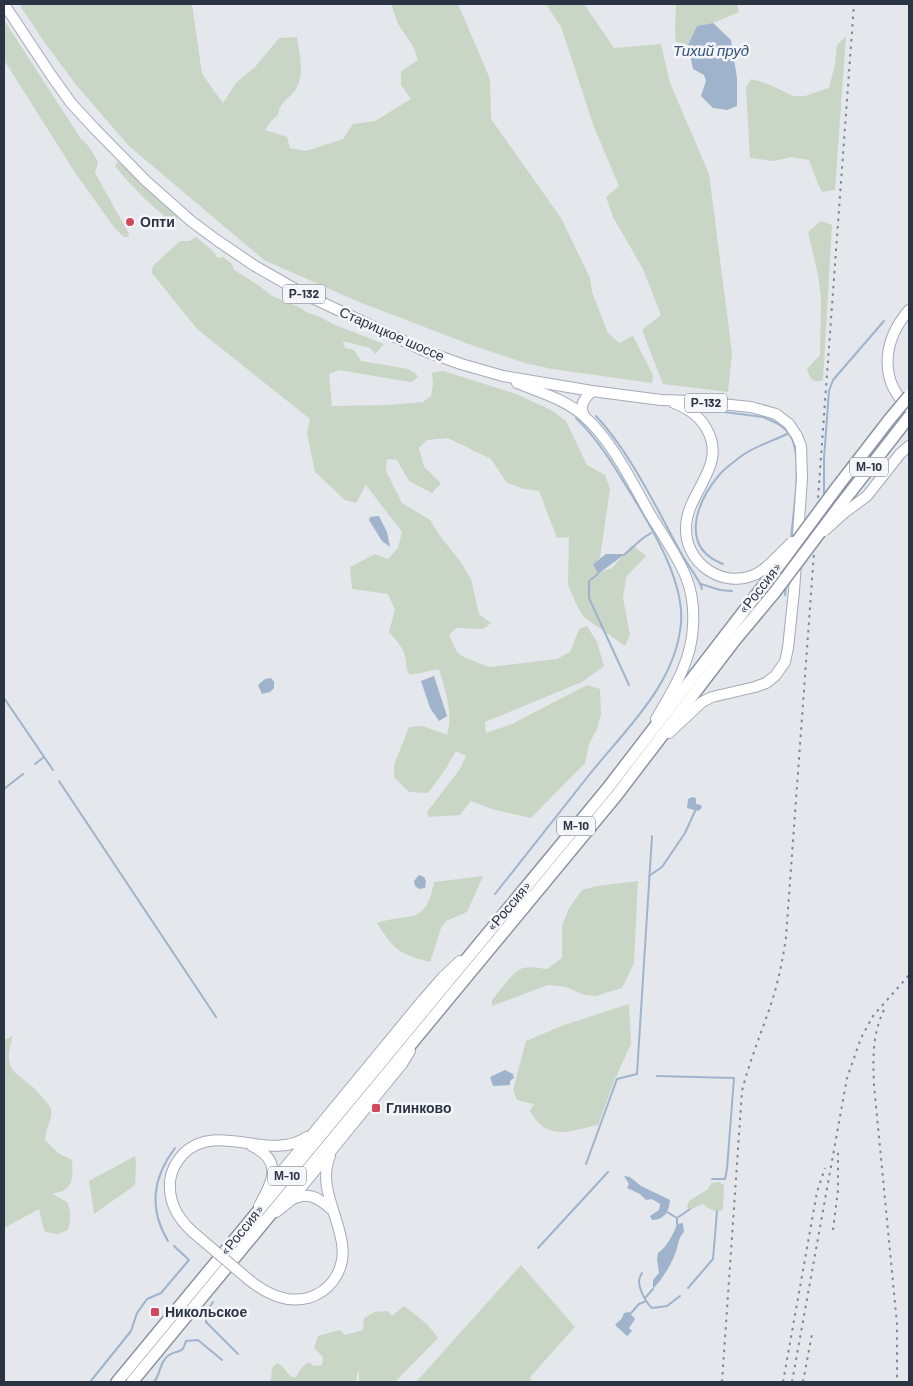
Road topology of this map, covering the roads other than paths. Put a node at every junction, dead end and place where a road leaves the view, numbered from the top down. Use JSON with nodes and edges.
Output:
{"nodes":[{"id":1,"x":4,"y":4,"type":"edge"},
{"id":2,"x":909,"y":310,"type":"edge"},
{"id":3,"x":503,"y":376,"type":"junction"},
{"id":4,"x":592,"y":391,"type":"junction"},
{"id":5,"x":909,"y":396,"type":"edge"},
{"id":6,"x":658,"y":399,"type":"junction"},
{"id":7,"x":909,"y":408,"type":"edge"},
{"id":8,"x":584,"y":416,"type":"junction"},
{"id":9,"x":909,"y":418,"type":"edge"},
{"id":10,"x":909,"y":446,"type":"edge"},
{"id":11,"x":841,"y":510,"type":"junction"},
{"id":12,"x":778,"y":561,"type":"junction"},
{"id":13,"x":643,"y":751,"type":"junction"},
{"id":14,"x":475,"y":947,"type":"junction"},
{"id":15,"x":421,"y":1030,"type":"junction"},
{"id":16,"x":366,"y":1080,"type":"junction"},
{"id":17,"x":334,"y":1110,"type":"junction"},
{"id":18,"x":315,"y":1131,"type":"junction"},
{"id":19,"x":246,"y":1144,"type":"junction"},
{"id":20,"x":332,"y":1149,"type":"junction"},
{"id":21,"x":269,"y":1187,"type":"junction"},
{"id":22,"x":290,"y":1201,"type":"junction"},
{"id":23,"x":332,"y":1210,"type":"junction"},
{"id":24,"x":254,"y":1225,"type":"junction"},
{"id":25,"x":118,"y":1382,"type":"edge"},
{"id":26,"x":132,"y":1382,"type":"edge"}],
"edges":[{"from":1,"to":3,"type":"main road","name":"Старицкое шоссе","number":"Р-132"},
{"from":2,"to":7,"type":"main road"},
{"from":3,"to":4,"type":"main road","name":"Старицкое шоссе","number":"Р-132"},
{"from":3,"to":8,"type":"main road"},
{"from":4,"to":6,"type":"main road","name":"Старицкое шоссе","number":"Р-132"},
{"from":4,"to":8,"type":"main road"},
{"from":5,"to":12,"type":"highway","name":"«Россия»","number":"М-10","bridge":true},
{"from":6,"to":12,"type":"main road"},
{"from":6,"to":13,"type":"main road","name":"Старицкое шоссе","number":"Р-132"},
{"from":8,"to":13,"type":"main road"},
{"from":9,"to":11,"type":"highway","name":"«Россия»","number":"М-10"},
{"from":10,"to":11,"type":"main road"},
{"from":11,"to":13,"type":"highway","name":"«Россия»","number":"М-10","bridge":true},
{"from":12,"to":13,"type":"highway","name":"«Россия»","number":"М-10"},
{"from":13,"to":14,"type":"highway","name":"«Россия»","number":"М-10"},
{"from":13,"to":15,"type":"highway","name":"«Россия»","number":"М-10"},
{"from":14,"to":16,"type":"highway","name":"«Россия»","number":"М-10"},
{"from":14,"to":17,"type":"main road"},
{"from":15,"to":20,"type":"main road"},
{"from":15,"to":24,"type":"highway","name":"«Россия»","number":"М-10"},
{"from":16,"to":17,"type":"main road"},
{"from":16,"to":24,"type":"highway","name":"«Россия»","number":"М-10"},
{"from":17,"to":18,"type":"main road"},
{"from":18,"to":19,"type":"main road"},
{"from":18,"to":21,"type":"main road"},
{"from":19,"to":21,"type":"main road"},
{"from":19,"to":23,"type":"main road","bridge":true},
{"from":20,"to":22,"type":"main road"},
{"from":20,"to":23,"type":"main road"},
{"from":21,"to":24,"type":"main road"},
{"from":22,"to":23,"type":"main road"},
{"from":22,"to":24,"type":"main road"},
{"from":24,"to":25,"type":"highway","name":"«Россия»","number":"М-10"},
{"from":24,"to":26,"type":"highway","name":"«Россия»","number":"М-10"}]}
